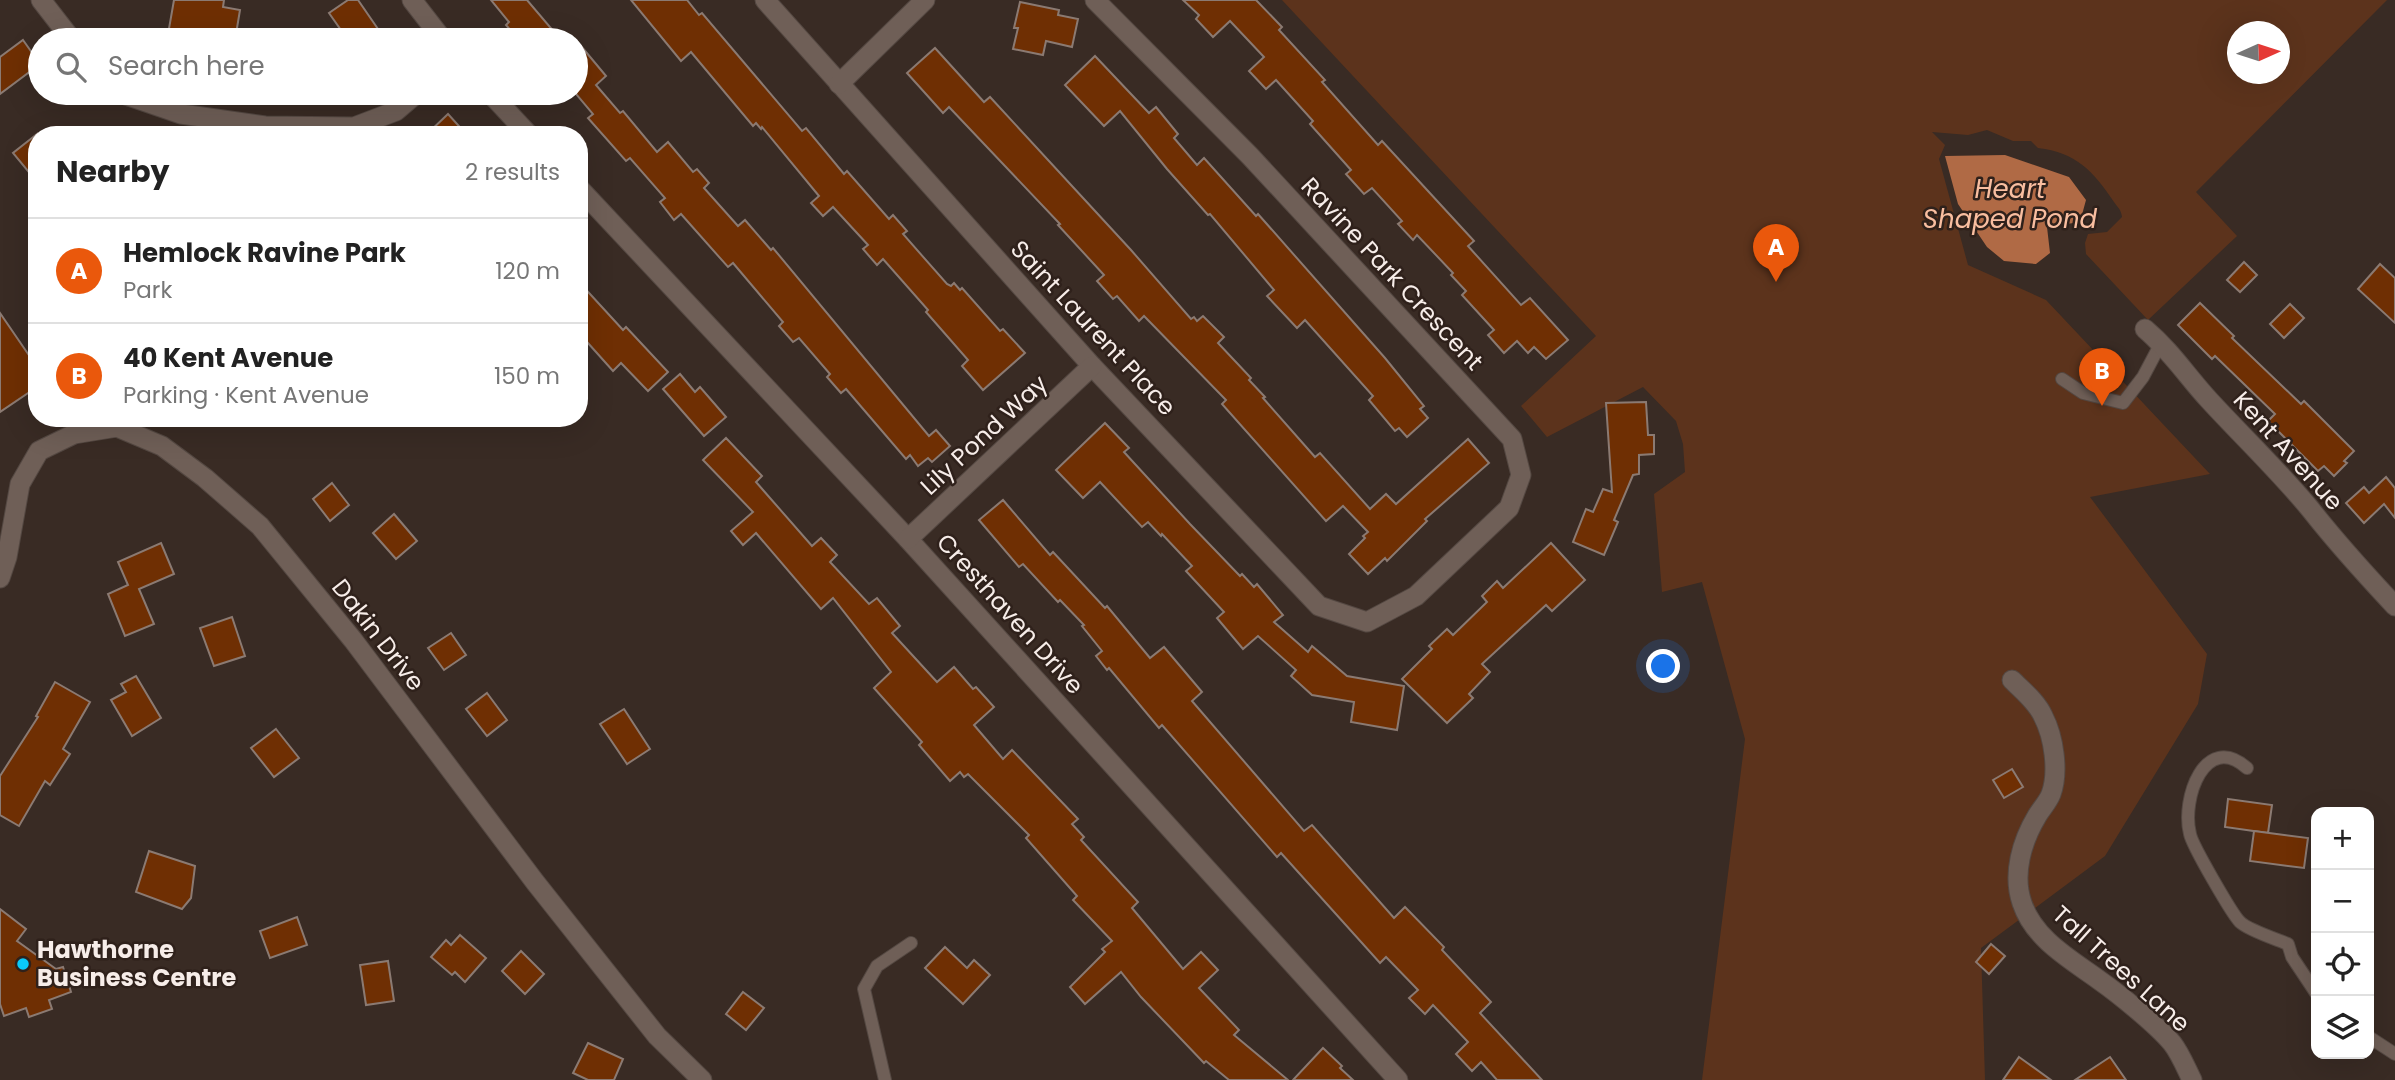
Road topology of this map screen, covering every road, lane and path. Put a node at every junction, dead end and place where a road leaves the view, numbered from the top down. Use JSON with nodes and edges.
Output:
{"nodes":[{"id":1,"x":41,"y":0,"type":"edge"},
{"id":2,"x":412,"y":0,"type":"edge"},
{"id":3,"x":765,"y":0,"type":"edge"},
{"id":4,"x":925,"y":0,"type":"edge"},
{"id":5,"x":1095,"y":0,"type":"edge"},
{"id":6,"x":63,"y":28,"type":"edge"},
{"id":7,"x":434,"y":28,"type":"edge"},
{"id":8,"x":839,"y":84,"type":"junction"},
{"id":9,"x":155,"y":105,"type":"edge"},
{"id":10,"x":403,"y":105,"type":"edge"},
{"id":11,"x":501,"y":105,"type":"edge"},
{"id":12,"x":265,"y":126,"type":"edge"},
{"id":13,"x":358,"y":126,"type":"edge"},
{"id":14,"x":521,"y":126,"type":"edge"},
{"id":15,"x":588,"y":198,"type":"edge"},
{"id":16,"x":2145,"y":329,"type":"dead end"},
{"id":17,"x":2161,"y":343,"type":"junction"},
{"id":18,"x":1092,"y":366,"type":"junction"},
{"id":19,"x":2062,"y":379,"type":"dead end"},
{"id":20,"x":908,"y":538,"type":"junction"},
{"id":21,"x":0,"y":578,"type":"edge"},
{"id":22,"x":1416,"y":596,"type":"joint"},
{"id":23,"x":2395,"y":606,"type":"edge"},
{"id":24,"x":2012,"y":680,"type":"dead end"},
{"id":25,"x":2247,"y":768,"type":"dead end"},
{"id":26,"x":911,"y":943,"type":"dead end"},
{"id":27,"x":2311,"y":986,"type":"edge"},
{"id":28,"x":2374,"y":1040,"type":"edge"},
{"id":29,"x":2395,"y":1054,"type":"edge"},
{"id":30,"x":702,"y":1080,"type":"edge"},
{"id":31,"x":885,"y":1080,"type":"edge"},
{"id":32,"x":1398,"y":1080,"type":"edge"},
{"id":33,"x":2192,"y":1080,"type":"edge"}],
"edges":[{"from":1,"to":6,"type":"street"},
{"from":2,"to":7,"type":"street"},
{"from":3,"to":8,"type":"street","name":"Saint Laurent Place"},
{"from":4,"to":8,"type":"street"},
{"from":5,"to":22,"type":"street","name":"Ravine Park Crescent"},
{"from":8,"to":18,"type":"street","name":"Saint Laurent Place"},
{"from":9,"to":12,"type":"street"},
{"from":10,"to":13,"type":"street"},
{"from":11,"to":14,"type":"street"},
{"from":15,"to":20,"type":"street","name":"Cresthaven Drive"},
{"from":16,"to":17,"type":"street","name":"Kent Avenue"},
{"from":17,"to":19,"type":"lane"},
{"from":17,"to":23,"type":"street","name":"Kent Avenue"},
{"from":18,"to":20,"type":"street","name":"Lily Pond Way"},
{"from":18,"to":22,"type":"street","name":"Saint Laurent Place"},
{"from":20,"to":32,"type":"street","name":"Cresthaven Drive"},
{"from":21,"to":30,"type":"street","name":"Dakin Drive"},
{"from":24,"to":33,"type":"street","name":"Tall Trees Lane"},
{"from":25,"to":27,"type":"lane"},
{"from":26,"to":31,"type":"lane"},
{"from":28,"to":29,"type":"lane"}]}
